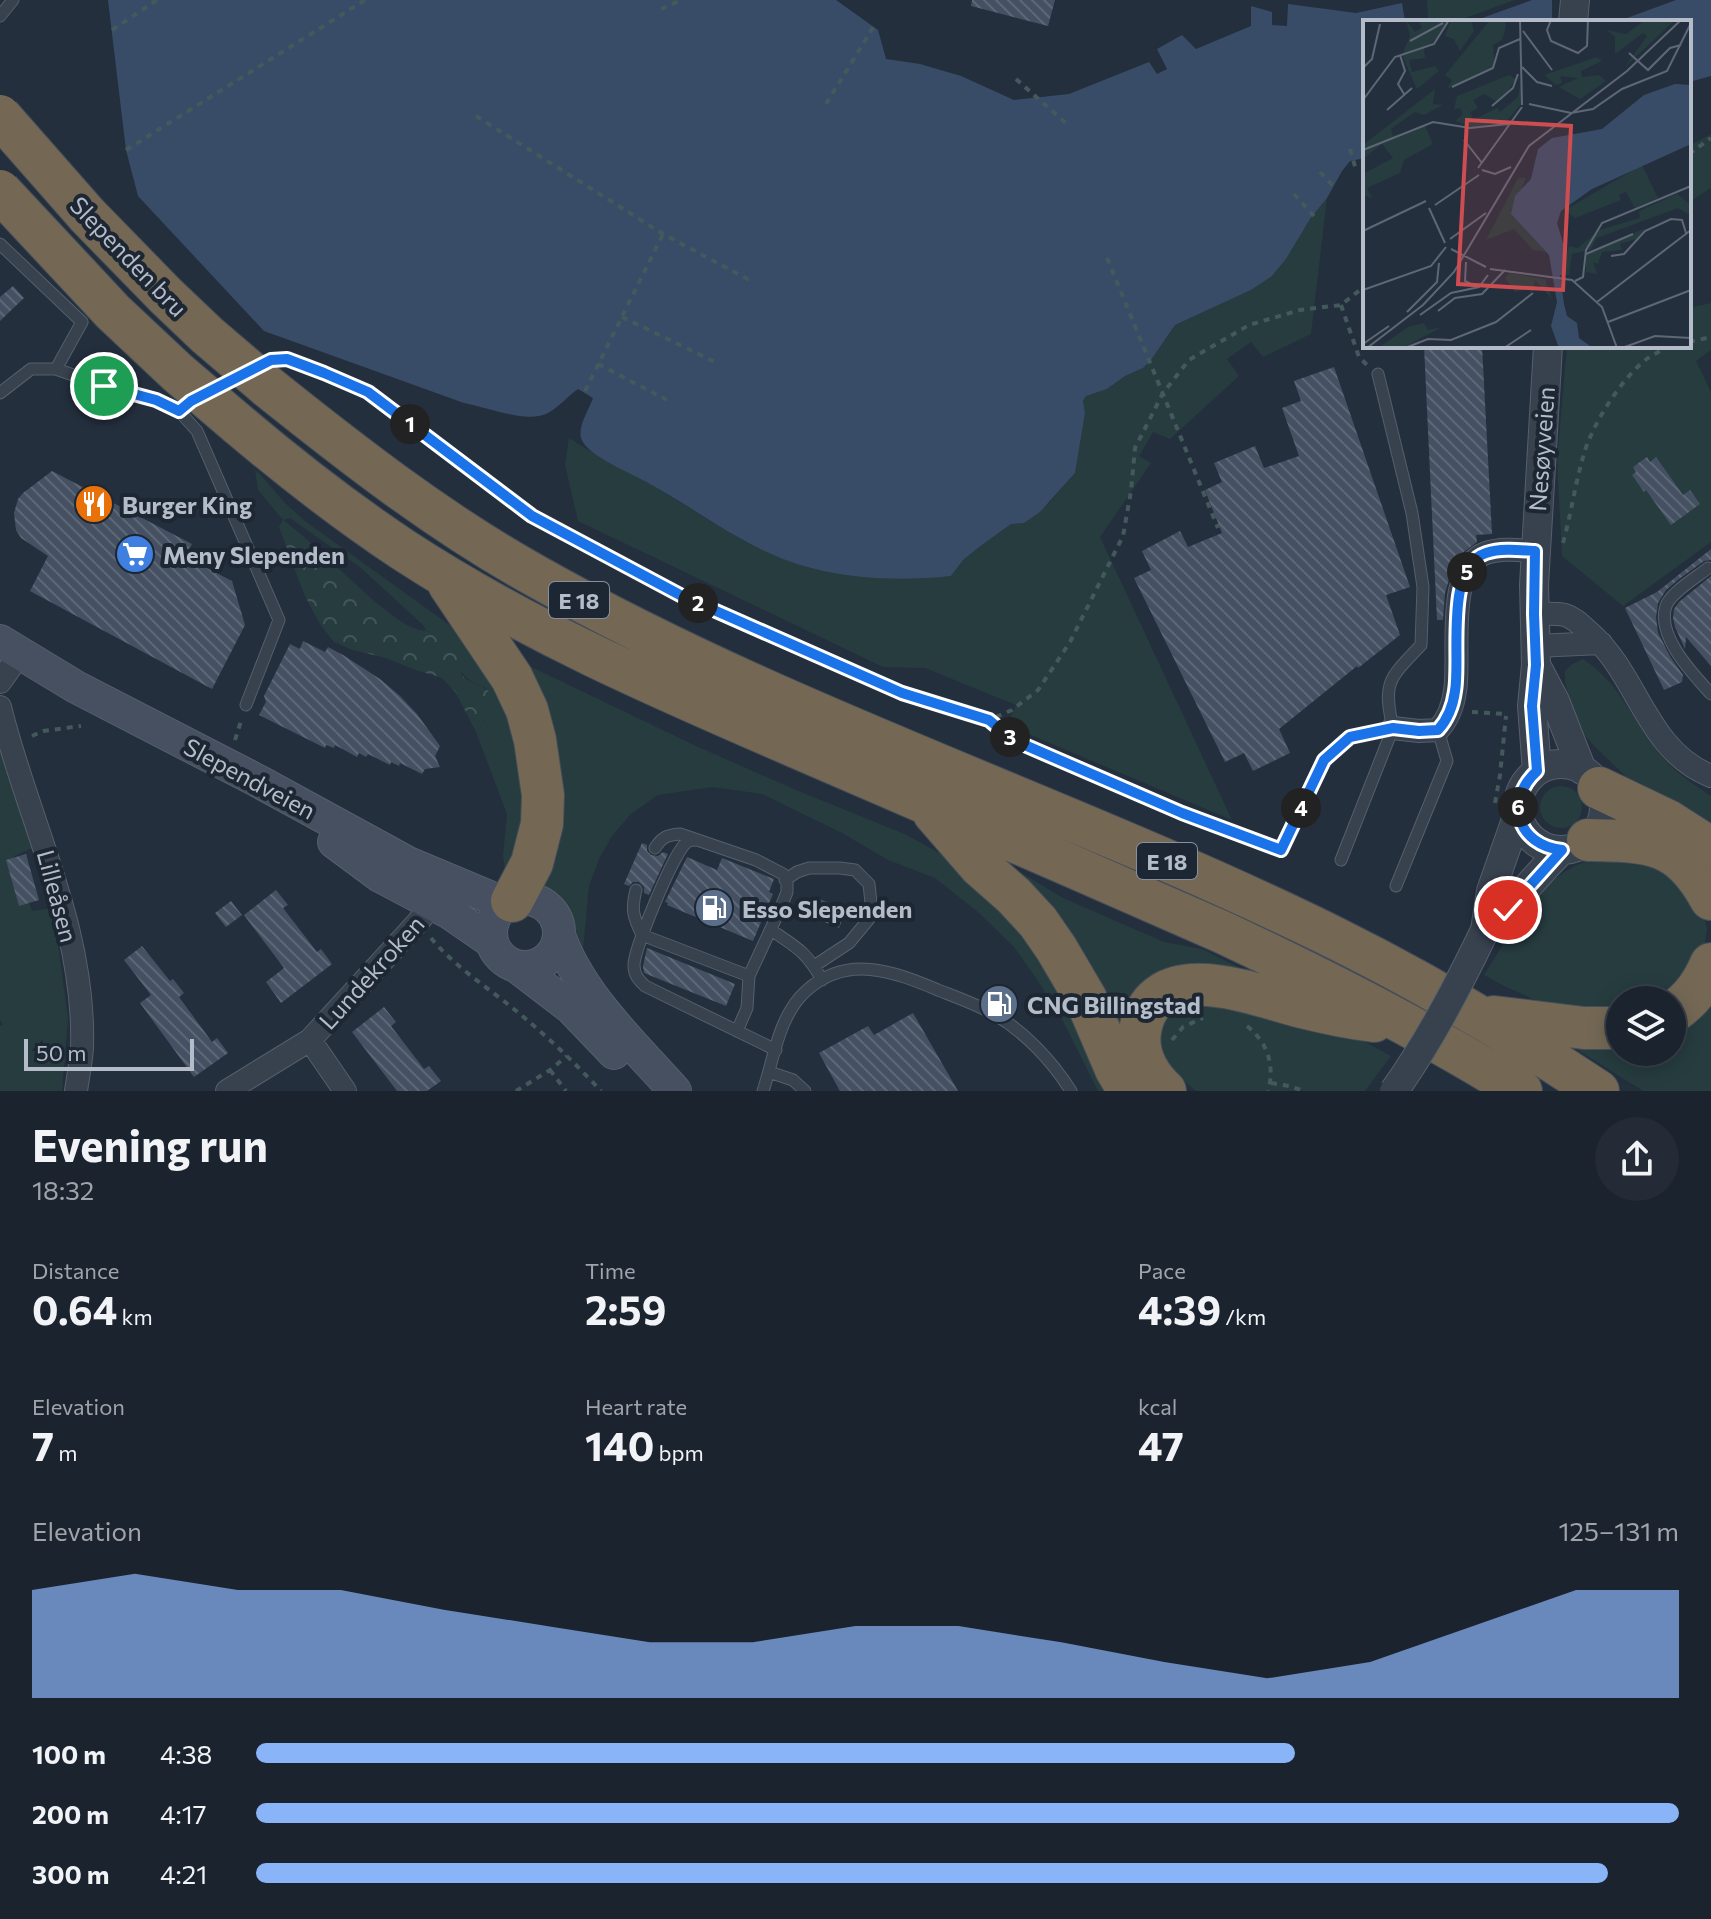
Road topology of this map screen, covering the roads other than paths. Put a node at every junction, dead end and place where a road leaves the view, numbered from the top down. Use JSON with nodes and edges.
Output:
{"nodes":[{"id":1,"x":13,"y":0,"type":"edge"},
{"id":2,"x":1575,"y":0,"type":"edge"},
{"id":3,"x":0,"y":16,"type":"edge"},
{"id":4,"x":1573,"y":20,"type":"edge"},
{"id":5,"x":0,"y":116,"type":"edge"},
{"id":6,"x":0,"y":191,"type":"edge"},
{"id":7,"x":0,"y":244,"type":"edge"},
{"id":8,"x":1548,"y":348,"type":"edge"},
{"id":9,"x":56,"y":369,"type":"junction"},
{"id":10,"x":1378,"y":374,"type":"road end"},
{"id":11,"x":250,"y":384,"type":"junction"},
{"id":12,"x":218,"y":387,"type":"dead end"},
{"id":13,"x":0,"y":393,"type":"edge"},
{"id":14,"x":179,"y":411,"type":"junction"},
{"id":15,"x":1535,"y":551,"type":"junction"},
{"id":16,"x":1708,"y":568,"type":"dead end"},
{"id":17,"x":441,"y":573,"type":"junction"},
{"id":18,"x":1534,"y":614,"type":"junction"},
{"id":19,"x":1601,"y":643,"type":"junction"},
{"id":20,"x":1536,"y":656,"type":"junction"},
{"id":21,"x":6,"y":659,"type":"edge"},
{"id":22,"x":902,"y":693,"type":"road end"},
{"id":23,"x":1711,"y":694,"type":"edge"},
{"id":24,"x":246,"y":705,"type":"road end"},
{"id":25,"x":0,"y":707,"type":"edge"},
{"id":26,"x":1393,"y":728,"type":"junction"},
{"id":27,"x":1438,"y":730,"type":"junction"},
{"id":28,"x":1537,"y":771,"type":"junction"},
{"id":29,"x":1710,"y":777,"type":"edge"},
{"id":30,"x":1590,"y":779,"type":"junction"},
{"id":31,"x":926,"y":803,"type":"junction"},
{"id":32,"x":1518,"y":814,"type":"junction"},
{"id":33,"x":698,"y":840,"type":"junction"},
{"id":34,"x":1575,"y":845,"type":"junction"},
{"id":35,"x":655,"y":848,"type":"dead end"},
{"id":36,"x":1281,"y":850,"type":"road end"},
{"id":37,"x":1711,"y":850,"type":"edge"},
{"id":38,"x":1341,"y":860,"type":"dead end"},
{"id":39,"x":785,"y":880,"type":"junction"},
{"id":40,"x":1396,"y":886,"type":"dead end"},
{"id":41,"x":636,"y":890,"type":"dead end"},
{"id":42,"x":1711,"y":899,"type":"edge"},
{"id":43,"x":509,"y":903,"type":"junction"},
{"id":44,"x":429,"y":917,"type":"junction"},
{"id":45,"x":771,"y":930,"type":"junction"},
{"id":46,"x":1485,"y":930,"type":"junction"},
{"id":47,"x":559,"y":935,"type":"junction"},
{"id":48,"x":642,"y":935,"type":"junction"},
{"id":49,"x":492,"y":942,"type":"junction"},
{"id":50,"x":1711,"y":964,"type":"edge"},
{"id":51,"x":516,"y":966,"type":"junction"},
{"id":52,"x":814,"y":966,"type":"junction"},
{"id":53,"x":749,"y":976,"type":"junction"},
{"id":54,"x":822,"y":980,"type":"junction"},
{"id":55,"x":1686,"y":1002,"type":"edge"},
{"id":56,"x":1478,"y":1015,"type":"junction"},
{"id":57,"x":1408,"y":1025,"type":"junction"},
{"id":58,"x":1606,"y":1028,"type":"edge"},
{"id":59,"x":737,"y":1031,"type":"junction"},
{"id":60,"x":310,"y":1040,"type":"junction"},
{"id":61,"x":776,"y":1050,"type":"junction"},
{"id":62,"x":769,"y":1072,"type":"junction"},
{"id":63,"x":76,"y":1091,"type":"edge"},
{"id":64,"x":227,"y":1091,"type":"edge"},
{"id":65,"x":345,"y":1091,"type":"edge"},
{"id":66,"x":648,"y":1091,"type":"edge"},
{"id":67,"x":675,"y":1091,"type":"edge"},
{"id":68,"x":763,"y":1091,"type":"edge"},
{"id":69,"x":805,"y":1091,"type":"edge"},
{"id":70,"x":1071,"y":1091,"type":"edge"},
{"id":71,"x":1129,"y":1091,"type":"edge"},
{"id":72,"x":1165,"y":1091,"type":"edge"},
{"id":73,"x":1394,"y":1091,"type":"edge"},
{"id":74,"x":1521,"y":1091,"type":"edge"},
{"id":75,"x":1598,"y":1091,"type":"edge"}],
"edges":[{"from":1,"to":3,"type":"lane"},
{"from":2,"to":4,"type":"street"},
{"from":5,"to":11,"type":"highway","name":"Slependen bru","number":"E 18","bridge":true},
{"from":6,"to":17,"type":"highway","name":"Slependen bru","number":"E 18","bridge":true},
{"from":7,"to":9,"type":"lane"},
{"from":8,"to":15,"type":"street","name":"Nesøyveien"},
{"from":9,"to":13,"type":"lane"},
{"from":9,"to":14,"type":"lane"},
{"from":10,"to":26,"type":"lane"},
{"from":11,"to":22,"type":"lane"},
{"from":11,"to":56,"type":"highway","number":"E 18"},
{"from":12,"to":14,"type":"lane"},
{"from":14,"to":24,"type":"lane"},
{"from":15,"to":18,"type":"street","name":"Nesøyveien"},
{"from":15,"to":27,"type":"street"},
{"from":16,"to":23,"type":"lane"},
{"from":17,"to":31,"type":"highway","number":"E 18"},
{"from":17,"to":43,"type":"highway","number":"E 18"},
{"from":18,"to":19,"type":"street"},
{"from":18,"to":20,"type":"street","name":"Nesøyveien"},
{"from":19,"to":20,"type":"street"},
{"from":19,"to":29,"type":"street"},
{"from":20,"to":28,"type":"street","name":"Nesøyveien"},
{"from":20,"to":30,"type":"street","name":"Nesøyveien"},
{"from":21,"to":43,"type":"main road","name":"Slependveien"},
{"from":21,"to":44,"type":"main road","name":"Slependveien"},
{"from":25,"to":63,"type":"street","name":"Lilleåsen"},
{"from":26,"to":27,"type":"street"},
{"from":26,"to":36,"type":"lane"},
{"from":26,"to":38,"type":"lane"},
{"from":27,"to":40,"type":"lane"},
{"from":28,"to":30,"type":"street"},
{"from":28,"to":32,"type":"street"},
{"from":30,"to":34,"type":"street"},
{"from":30,"to":37,"type":"highway"},
{"from":31,"to":57,"type":"highway","number":"E 18"},
{"from":31,"to":71,"type":"highway","number":"E 18"},
{"from":32,"to":34,"type":"street"},
{"from":32,"to":46,"type":"street"},
{"from":33,"to":35,"type":"lane"},
{"from":33,"to":39,"type":"lane"},
{"from":33,"to":48,"type":"lane"},
{"from":34,"to":42,"type":"highway"},
{"from":34,"to":46,"type":"street"},
{"from":39,"to":45,"type":"lane"},
{"from":39,"to":52,"type":"lane"},
{"from":41,"to":48,"type":"lane"},
{"from":43,"to":47,"type":"main road"},
{"from":43,"to":49,"type":"main road"},
{"from":44,"to":49,"type":"main road","name":"Slependveien"},
{"from":44,"to":60,"type":"street","name":"Lundekroken"},
{"from":45,"to":52,"type":"lane"},
{"from":45,"to":53,"type":"lane"},
{"from":46,"to":73,"type":"street","bridge":true},
{"from":47,"to":51,"type":"main road"},
{"from":47,"to":67,"type":"main road"},
{"from":48,"to":53,"type":"lane"},
{"from":48,"to":59,"type":"lane"},
{"from":49,"to":51,"type":"main road"},
{"from":50,"to":55,"type":"highway"},
{"from":51,"to":66,"type":"main road"},
{"from":52,"to":54,"type":"lane"},
{"from":53,"to":59,"type":"lane"},
{"from":54,"to":61,"type":"lane"},
{"from":54,"to":70,"type":"lane"},
{"from":56,"to":58,"type":"highway","number":"E 18"},
{"from":56,"to":75,"type":"highway","number":"E 18"},
{"from":57,"to":72,"type":"highway","number":"E 18"},
{"from":57,"to":74,"type":"highway","number":"E 18"},
{"from":59,"to":61,"type":"lane"},
{"from":60,"to":64,"type":"street","name":"Lundekroken"},
{"from":60,"to":65,"type":"street","name":"Lundekroken"},
{"from":61,"to":62,"type":"lane"},
{"from":62,"to":68,"type":"lane"},
{"from":62,"to":69,"type":"lane"}]}
